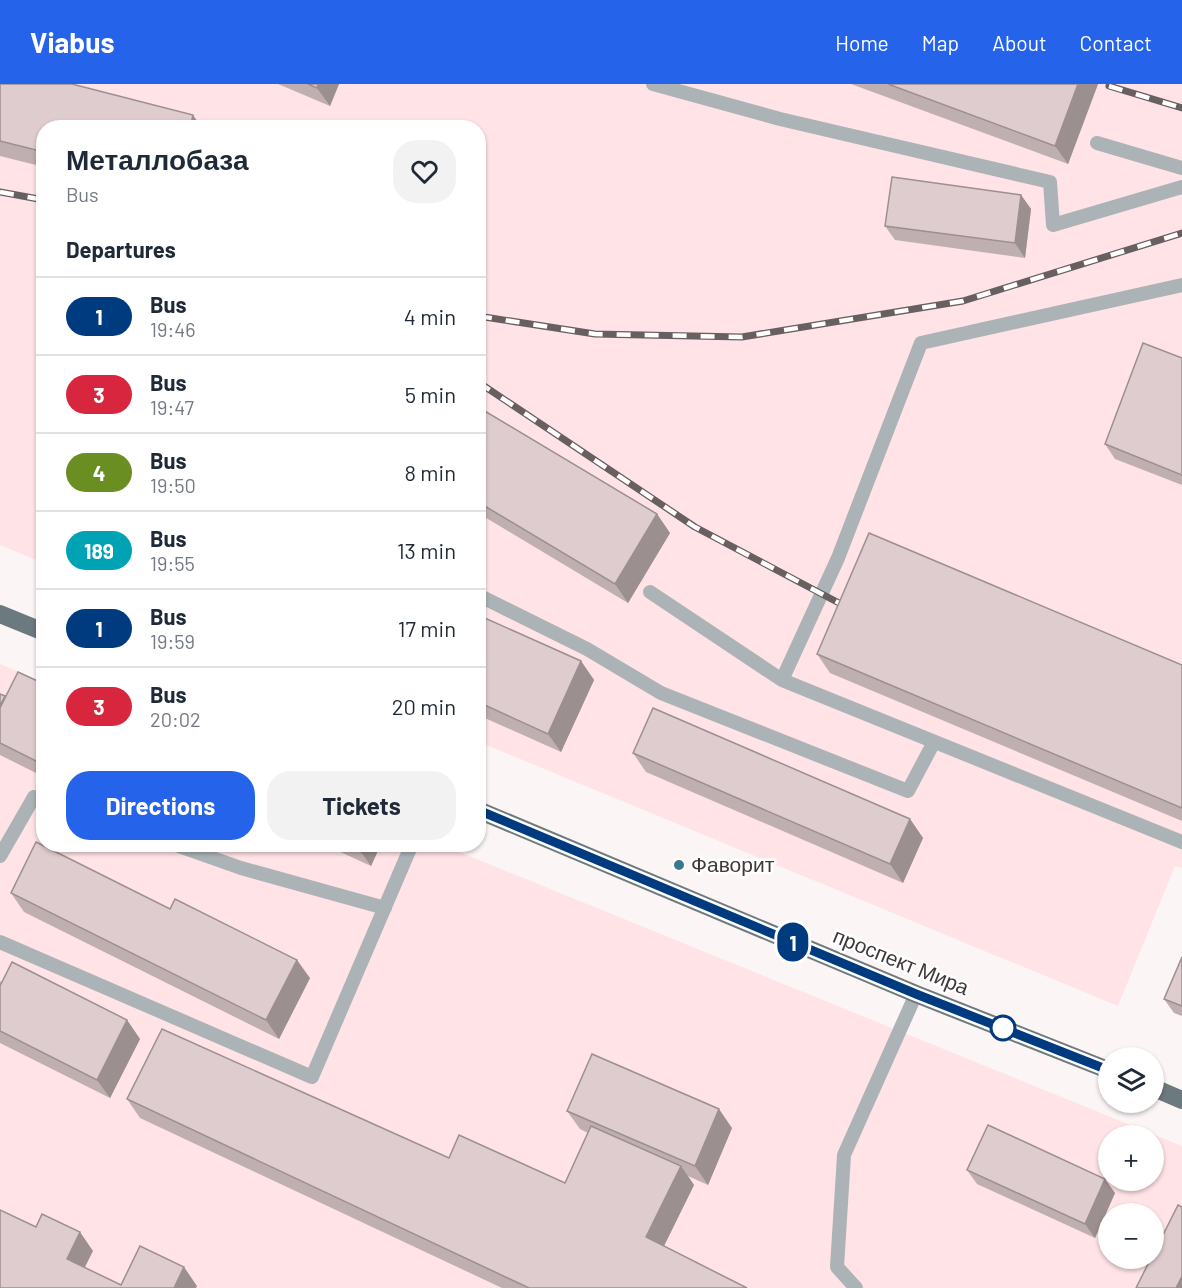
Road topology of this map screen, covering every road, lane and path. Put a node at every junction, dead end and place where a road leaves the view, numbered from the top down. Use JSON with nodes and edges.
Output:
{"nodes":[{"id":1,"x":653,"y":84,"type":"edge"},
{"id":2,"x":1097,"y":143,"type":"dead end"},
{"id":3,"x":1182,"y":168,"type":"edge"},
{"id":4,"x":1182,"y":187,"type":"edge"},
{"id":5,"x":1182,"y":285,"type":"edge"},
{"id":6,"x":650,"y":592,"type":"dead end"},
{"id":7,"x":486,"y":599,"type":"edge"},
{"id":8,"x":0,"y":614,"type":"edge"},
{"id":9,"x":36,"y":629,"type":"edge"},
{"id":10,"x":782,"y":680,"type":"junction"},
{"id":11,"x":934,"y":741,"type":"junction"},
{"id":12,"x":36,"y":798,"type":"edge"},
{"id":13,"x":486,"y":813,"type":"edge"},
{"id":14,"x":1182,"y":842,"type":"edge"},
{"id":15,"x":196,"y":852,"type":"edge"},
{"id":16,"x":409,"y":852,"type":"edge"},
{"id":17,"x":0,"y":856,"type":"edge"},
{"id":18,"x":385,"y":908,"type":"junction"},
{"id":19,"x":0,"y":942,"type":"edge"},
{"id":20,"x":916,"y":994,"type":"junction"},
{"id":21,"x":1098,"y":1066,"type":"edge"},
{"id":22,"x":1164,"y":1092,"type":"edge"},
{"id":23,"x":1182,"y":1100,"type":"edge"},
{"id":24,"x":856,"y":1288,"type":"edge"}],
"edges":[{"from":1,"to":4,"type":"lane"},
{"from":2,"to":3,"type":"lane"},
{"from":5,"to":10,"type":"lane"},
{"from":6,"to":10,"type":"lane"},
{"from":7,"to":11,"type":"lane"},
{"from":8,"to":9,"type":"main road"},
{"from":10,"to":11,"type":"lane"},
{"from":11,"to":14,"type":"lane"},
{"from":12,"to":17,"type":"lane"},
{"from":13,"to":20,"type":"main road","name":"проспект Мира"},
{"from":15,"to":18,"type":"lane"},
{"from":16,"to":18,"type":"lane"},
{"from":18,"to":19,"type":"lane"},
{"from":20,"to":21,"type":"main road","name":"проспект Мира"},
{"from":20,"to":24,"type":"lane"},
{"from":22,"to":23,"type":"main road"}]}
